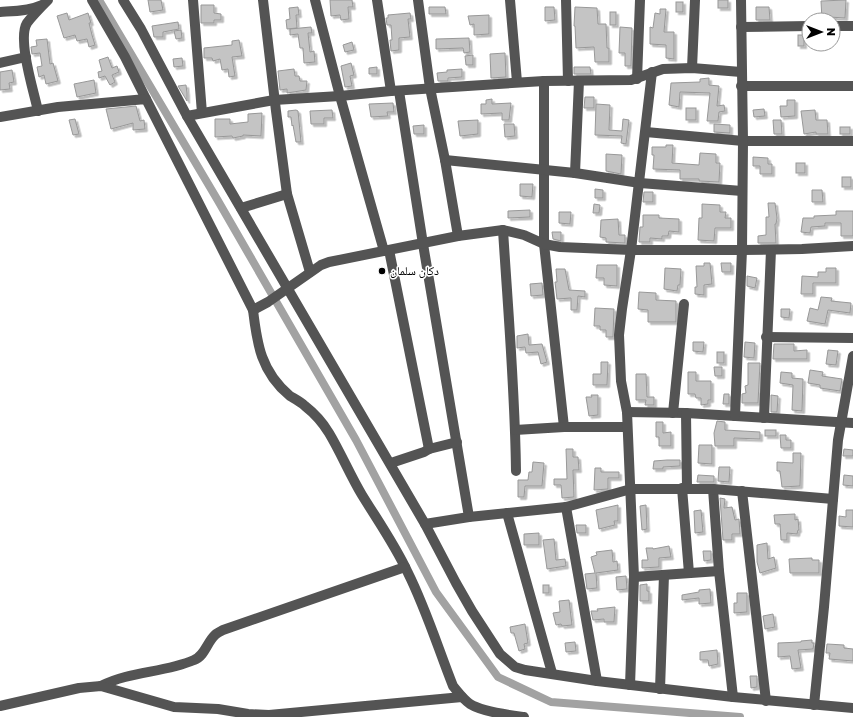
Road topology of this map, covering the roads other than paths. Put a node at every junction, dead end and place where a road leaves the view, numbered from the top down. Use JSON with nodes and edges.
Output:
{"nodes":[{"id":1,"x":92,"y":0,"type":"edge"},
{"id":2,"x":123,"y":0,"type":"edge"},
{"id":3,"x":193,"y":0,"type":"edge"},
{"id":4,"x":263,"y":0,"type":"edge"},
{"id":5,"x":315,"y":0,"type":"edge"},
{"id":6,"x":377,"y":0,"type":"edge"},
{"id":7,"x":418,"y":0,"type":"edge"},
{"id":8,"x":510,"y":0,"type":"edge"},
{"id":9,"x":566,"y":0,"type":"edge"},
{"id":10,"x":640,"y":0,"type":"edge"},
{"id":11,"x":695,"y":0,"type":"edge"},
{"id":12,"x":741,"y":0,"type":"edge"},
{"id":13,"x":46,"y":2,"type":"edge"},
{"id":14,"x":0,"y":12,"type":"edge"},
{"id":15,"x":801,"y":26,"type":"edge"},
{"id":16,"x":841,"y":26,"type":"edge"},
{"id":17,"x":853,"y":26,"type":"edge"},
{"id":18,"x":741,"y":27,"type":"junction"},
{"id":19,"x":26,"y":57,"type":"junction"},
{"id":20,"x":0,"y":63,"type":"edge"},
{"id":21,"x":692,"y":68,"type":"junction"},
{"id":22,"x":652,"y":72,"type":"junction"},
{"id":23,"x":741,"y":72,"type":"junction"},
{"id":24,"x":637,"y":79,"type":"junction"},
{"id":25,"x":544,"y":81,"type":"junction"},
{"id":26,"x":568,"y":81,"type":"junction"},
{"id":27,"x":579,"y":81,"type":"junction"},
{"id":28,"x":517,"y":82,"type":"junction"},
{"id":29,"x":741,"y":86,"type":"junction"},
{"id":30,"x":853,"y":86,"type":"edge"},
{"id":31,"x":430,"y":88,"type":"junction"},
{"id":32,"x":395,"y":91,"type":"junction"},
{"id":33,"x":340,"y":96,"type":"junction"},
{"id":34,"x":146,"y":99,"type":"junction"},
{"id":35,"x":274,"y":100,"type":"junction"},
{"id":36,"x":38,"y":111,"type":"junction"},
{"id":37,"x":202,"y":113,"type":"junction"},
{"id":38,"x":187,"y":116,"type":"junction"},
{"id":39,"x":0,"y":117,"type":"edge"},
{"id":40,"x":646,"y":132,"type":"junction"},
{"id":41,"x":743,"y":140,"type":"junction"},
{"id":42,"x":853,"y":141,"type":"edge"},
{"id":43,"x":445,"y":160,"type":"junction"},
{"id":44,"x":544,"y":170,"type":"junction"},
{"id":45,"x":576,"y":173,"type":"junction"},
{"id":46,"x":640,"y":183,"type":"junction"},
{"id":47,"x":742,"y":192,"type":"junction"},
{"id":48,"x":287,"y":194,"type":"junction"},
{"id":49,"x":241,"y":208,"type":"junction"},
{"id":50,"x":503,"y":230,"type":"junction"},
{"id":51,"x":458,"y":236,"type":"junction"},
{"id":52,"x":423,"y":244,"type":"junction"},
{"id":53,"x":544,"y":244,"type":"junction"},
{"id":54,"x":853,"y":246,"type":"edge"},
{"id":55,"x":631,"y":250,"type":"junction"},
{"id":56,"x":742,"y":250,"type":"junction"},
{"id":57,"x":771,"y":250,"type":"junction"},
{"id":58,"x":387,"y":251,"type":"junction"},
{"id":59,"x":310,"y":272,"type":"junction"},
{"id":60,"x":288,"y":288,"type":"junction"},
{"id":61,"x":684,"y":304,"type":"dead end"},
{"id":62,"x":252,"y":310,"type":"junction"},
{"id":63,"x":766,"y":337,"type":"junction"},
{"id":64,"x":853,"y":338,"type":"edge"},
{"id":65,"x":853,"y":356,"type":"edge"},
{"id":66,"x":627,"y":412,"type":"junction"},
{"id":67,"x":673,"y":413,"type":"junction"},
{"id":68,"x":686,"y":413,"type":"junction"},
{"id":69,"x":735,"y":416,"type":"junction"},
{"id":70,"x":764,"y":418,"type":"junction"},
{"id":71,"x":841,"y":421,"type":"junction"},
{"id":72,"x":853,"y":423,"type":"edge"},
{"id":73,"x":564,"y":427,"type":"junction"},
{"id":74,"x":628,"y":427,"type":"junction"},
{"id":75,"x":516,"y":430,"type":"junction"},
{"id":76,"x":457,"y":442,"type":"junction"},
{"id":77,"x":429,"y":449,"type":"junction"},
{"id":78,"x":391,"y":463,"type":"junction"},
{"id":79,"x":516,"y":471,"type":"dead end"},
{"id":80,"x":685,"y":488,"type":"junction"},
{"id":81,"x":631,"y":489,"type":"junction"},
{"id":82,"x":713,"y":489,"type":"junction"},
{"id":83,"x":742,"y":491,"type":"junction"},
{"id":84,"x":832,"y":499,"type":"junction"},
{"id":85,"x":566,"y":507,"type":"junction"},
{"id":86,"x":507,"y":513,"type":"junction"},
{"id":87,"x":469,"y":517,"type":"junction"},
{"id":88,"x":425,"y":524,"type":"junction"},
{"id":89,"x":405,"y":567,"type":"junction"},
{"id":90,"x":719,"y":571,"type":"junction"},
{"id":91,"x":689,"y":573,"type":"junction"},
{"id":92,"x":664,"y":575,"type":"junction"},
{"id":93,"x":634,"y":577,"type":"junction"},
{"id":94,"x":552,"y":673,"type":"junction"},
{"id":95,"x":597,"y":681,"type":"junction"},
{"id":96,"x":630,"y":685,"type":"junction"},
{"id":97,"x":101,"y":686,"type":"junction"},
{"id":98,"x":660,"y":689,"type":"junction"},
{"id":99,"x":462,"y":697,"type":"junction"},
{"id":100,"x":733,"y":697,"type":"junction"},
{"id":101,"x":766,"y":700,"type":"junction"},
{"id":102,"x":814,"y":705,"type":"junction"},
{"id":103,"x":0,"y":706,"type":"edge"},
{"id":104,"x":853,"y":708,"type":"edge"},
{"id":105,"x":524,"y":717,"type":"edge"}],
"edges":[{"from":1,"to":34,"type":"street"},
{"from":2,"to":38,"type":"street"},
{"from":3,"to":37,"type":"street"},
{"from":4,"to":35,"type":"street"},
{"from":5,"to":33,"type":"street"},
{"from":6,"to":32,"type":"street"},
{"from":7,"to":31,"type":"street"},
{"from":8,"to":28,"type":"street"},
{"from":9,"to":26,"type":"street"},
{"from":10,"to":24,"type":"street"},
{"from":11,"to":21,"type":"street"},
{"from":12,"to":18,"type":"street"},
{"from":13,"to":14,"type":"street"},
{"from":13,"to":19,"type":"street"},
{"from":15,"to":18,"type":"street"},
{"from":16,"to":17,"type":"street"},
{"from":18,"to":23,"type":"street"},
{"from":19,"to":20,"type":"street"},
{"from":19,"to":36,"type":"street"},
{"from":21,"to":22,"type":"street"},
{"from":21,"to":23,"type":"street"},
{"from":22,"to":24,"type":"street"},
{"from":22,"to":40,"type":"street"},
{"from":23,"to":29,"type":"street"},
{"from":24,"to":27,"type":"street"},
{"from":25,"to":26,"type":"street"},
{"from":25,"to":28,"type":"street"},
{"from":25,"to":44,"type":"street"},
{"from":26,"to":27,"type":"street"},
{"from":27,"to":45,"type":"street"},
{"from":28,"to":31,"type":"street"},
{"from":29,"to":30,"type":"street"},
{"from":29,"to":41,"type":"street"},
{"from":31,"to":32,"type":"street"},
{"from":31,"to":43,"type":"street"},
{"from":32,"to":33,"type":"street"},
{"from":32,"to":52,"type":"street"},
{"from":33,"to":35,"type":"street"},
{"from":33,"to":58,"type":"street"},
{"from":34,"to":36,"type":"street"},
{"from":34,"to":62,"type":"street"},
{"from":35,"to":37,"type":"street"},
{"from":35,"to":48,"type":"street"},
{"from":36,"to":39,"type":"street"},
{"from":37,"to":38,"type":"street"},
{"from":38,"to":49,"type":"street"},
{"from":40,"to":41,"type":"street"},
{"from":40,"to":46,"type":"street"},
{"from":41,"to":42,"type":"street"},
{"from":41,"to":47,"type":"street"},
{"from":43,"to":44,"type":"street"},
{"from":43,"to":51,"type":"street"},
{"from":44,"to":45,"type":"street"},
{"from":44,"to":53,"type":"street"},
{"from":45,"to":46,"type":"street"},
{"from":46,"to":47,"type":"street"},
{"from":46,"to":55,"type":"street"},
{"from":47,"to":56,"type":"street"},
{"from":48,"to":49,"type":"street"},
{"from":48,"to":59,"type":"street"},
{"from":49,"to":60,"type":"street"},
{"from":50,"to":51,"type":"street"},
{"from":50,"to":53,"type":"street"},
{"from":50,"to":75,"type":"street"},
{"from":51,"to":52,"type":"street"},
{"from":52,"to":58,"type":"street"},
{"from":52,"to":76,"type":"street"},
{"from":53,"to":55,"type":"street"},
{"from":53,"to":73,"type":"street"},
{"from":54,"to":57,"type":"street"},
{"from":55,"to":56,"type":"street"},
{"from":55,"to":66,"type":"street"},
{"from":56,"to":57,"type":"street"},
{"from":56,"to":69,"type":"street"},
{"from":57,"to":63,"type":"street"},
{"from":58,"to":59,"type":"street"},
{"from":58,"to":77,"type":"street"},
{"from":59,"to":60,"type":"street"},
{"from":60,"to":62,"type":"street"},
{"from":60,"to":78,"type":"street"},
{"from":61,"to":67,"type":"street"},
{"from":62,"to":89,"type":"street"},
{"from":63,"to":64,"type":"street"},
{"from":63,"to":70,"type":"street"},
{"from":65,"to":71,"type":"street"},
{"from":66,"to":67,"type":"street"},
{"from":66,"to":74,"type":"street"},
{"from":67,"to":68,"type":"street"},
{"from":68,"to":69,"type":"street"},
{"from":68,"to":80,"type":"street"},
{"from":69,"to":70,"type":"street"},
{"from":70,"to":71,"type":"street"},
{"from":71,"to":72,"type":"street"},
{"from":71,"to":84,"type":"street"},
{"from":73,"to":74,"type":"street"},
{"from":73,"to":75,"type":"street"},
{"from":74,"to":81,"type":"street"},
{"from":75,"to":79,"type":"street"},
{"from":76,"to":77,"type":"street"},
{"from":76,"to":87,"type":"street"},
{"from":77,"to":78,"type":"street"},
{"from":78,"to":88,"type":"street"},
{"from":80,"to":81,"type":"street"},
{"from":80,"to":82,"type":"street"},
{"from":80,"to":91,"type":"street"},
{"from":81,"to":85,"type":"street"},
{"from":81,"to":93,"type":"street"},
{"from":82,"to":83,"type":"street"},
{"from":82,"to":90,"type":"street"},
{"from":83,"to":84,"type":"street"},
{"from":83,"to":101,"type":"street"},
{"from":84,"to":102,"type":"street"},
{"from":85,"to":86,"type":"street"},
{"from":85,"to":95,"type":"street"},
{"from":86,"to":87,"type":"street"},
{"from":86,"to":94,"type":"street"},
{"from":87,"to":88,"type":"street"},
{"from":88,"to":94,"type":"street"},
{"from":89,"to":97,"type":"street"},
{"from":89,"to":99,"type":"street"},
{"from":90,"to":91,"type":"street"},
{"from":90,"to":100,"type":"street"},
{"from":91,"to":92,"type":"street"},
{"from":92,"to":93,"type":"street"},
{"from":92,"to":98,"type":"street"},
{"from":93,"to":96,"type":"street"},
{"from":94,"to":95,"type":"street"},
{"from":95,"to":96,"type":"street"},
{"from":96,"to":98,"type":"street"},
{"from":97,"to":99,"type":"street"},
{"from":97,"to":103,"type":"street"},
{"from":98,"to":100,"type":"street"},
{"from":99,"to":105,"type":"street"},
{"from":100,"to":101,"type":"street"},
{"from":101,"to":102,"type":"street"},
{"from":102,"to":104,"type":"street"}]}
